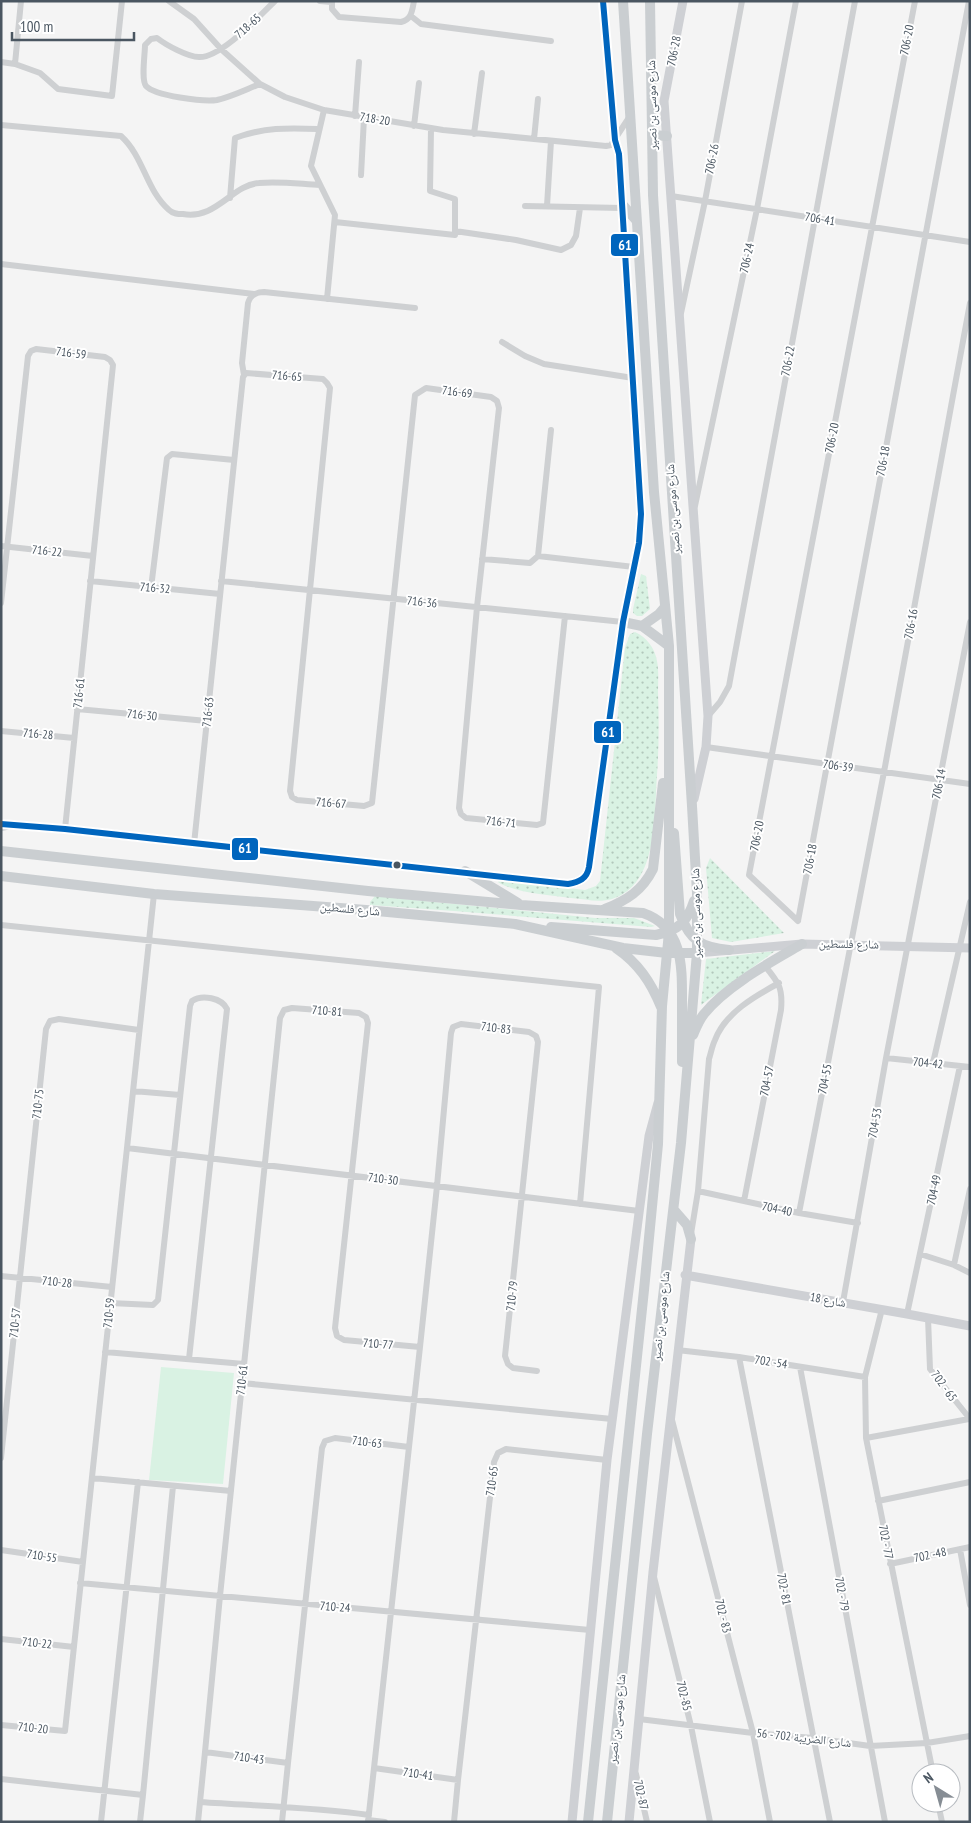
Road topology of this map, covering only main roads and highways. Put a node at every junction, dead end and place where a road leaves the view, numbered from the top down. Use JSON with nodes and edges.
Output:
{"nodes":[{"id":1,"x":622,"y":1,"type":"edge"},
{"id":2,"x":650,"y":1,"type":"edge"},
{"id":3,"x":652,"y":136,"type":"junction"},
{"id":4,"x":667,"y":136,"type":"road end"},
{"id":5,"x":622,"y":206,"type":"road end"},
{"id":6,"x":636,"y":220,"type":"junction"},
{"id":7,"x":665,"y":607,"type":"junction"},
{"id":8,"x":623,"y":622,"type":"road end"},
{"id":9,"x":642,"y":626,"type":"junction"},
{"id":10,"x":668,"y":646,"type":"junction"},
{"id":11,"x":668,"y":740,"type":"junction"},
{"id":12,"x":1,"y":851,"type":"edge"},
{"id":13,"x":466,"y":871,"type":"road end"},
{"id":14,"x":1,"y":876,"type":"edge"},
{"id":15,"x":368,"y":891,"type":"junction"},
{"id":16,"x":697,"y":893,"type":"junction"},
{"id":17,"x":521,"y":905,"type":"junction"},
{"id":18,"x":366,"y":910,"type":"junction"},
{"id":19,"x":602,"y":911,"type":"junction"},
{"id":20,"x":684,"y":923,"type":"junction"},
{"id":21,"x":515,"y":924,"type":"junction"},
{"id":22,"x":669,"y":932,"type":"junction"},
{"id":23,"x":697,"y":940,"type":"junction"},
{"id":24,"x":802,"y":944,"type":"road end"},
{"id":25,"x":613,"y":946,"type":"junction"},
{"id":26,"x":728,"y":950,"type":"road end"},
{"id":27,"x":667,"y":953,"type":"junction"},
{"id":28,"x":679,"y":953,"type":"junction"},
{"id":29,"x":697,"y":954,"type":"junction"},
{"id":30,"x":662,"y":1011,"type":"junction"},
{"id":31,"x":689,"y":1045,"type":"junction"},
{"id":32,"x":681,"y":1143,"type":"junction"},
{"id":33,"x":674,"y":1210,"type":"junction"},
{"id":34,"x":691,"y":1239,"type":"road end"},
{"id":35,"x":588,"y":1822,"type":"edge"},
{"id":36,"x":607,"y":1822,"type":"edge"}],
"edges":[{"from":1,"to":6,"type":"main road","name":"شارع موسى بن نصير"},
{"from":2,"to":3,"type":"main road","name":"شارع موسى بن نصير"},
{"from":3,"to":4,"type":"main road"},
{"from":3,"to":16,"type":"main road","name":"شارع موسى بن نصير"},
{"from":5,"to":6,"type":"main road"},
{"from":6,"to":7,"type":"main road","name":"شارع موسى بن نصير"},
{"from":7,"to":9,"type":"main road"},
{"from":7,"to":10,"type":"main road","name":"شارع موسى بن نصير"},
{"from":8,"to":9,"type":"main road"},
{"from":9,"to":10,"type":"main road"},
{"from":10,"to":11,"type":"main road","name":"شارع موسى بن نصير"},
{"from":11,"to":19,"type":"main road"},
{"from":11,"to":20,"type":"main road"},
{"from":11,"to":22,"type":"main road","name":"شارع موسى بن نصير"},
{"from":12,"to":15,"type":"main road","name":"شارع فلسطين"},
{"from":13,"to":17,"type":"main road"},
{"from":14,"to":18,"type":"main road","name":"شارع فلسطين"},
{"from":15,"to":17,"type":"main road","name":"شارع فلسطين"},
{"from":15,"to":18,"type":"main road"},
{"from":16,"to":20,"type":"main road"},
{"from":16,"to":23,"type":"main road","name":"شارع موسى بن نصير"},
{"from":17,"to":19,"type":"main road","name":"شارع فلسطين"},
{"from":18,"to":21,"type":"main road","name":"شارع فلسطين"},
{"from":19,"to":22,"type":"main road","name":"شارع فلسطين"},
{"from":20,"to":22,"type":"main road"},
{"from":20,"to":23,"type":"main road"},
{"from":21,"to":22,"type":"main road"},
{"from":21,"to":25,"type":"main road","name":"شارع فلسطين"},
{"from":22,"to":27,"type":"main road","name":"شارع موسى بن نصير"},
{"from":22,"to":28,"type":"main road"},
{"from":23,"to":26,"type":"main road"},
{"from":23,"to":29,"type":"main road","name":"شارع موسى بن نصير"},
{"from":24,"to":31,"type":"main road"},
{"from":25,"to":27,"type":"main road","name":"شارع فلسطين"},
{"from":25,"to":30,"type":"main road"},
{"from":27,"to":28,"type":"main road","name":"شارع فلسطين"},
{"from":27,"to":30,"type":"main road","name":"شارع موسى بن نصير"},
{"from":28,"to":29,"type":"main road","name":"شارع فلسطين"},
{"from":28,"to":32,"type":"main road"},
{"from":29,"to":31,"type":"main road","name":"شارع موسى بن نصير"},
{"from":30,"to":35,"type":"main road","name":"شارع موسى بن نصير"},
{"from":31,"to":32,"type":"main road","name":"شارع موسى بن نصير"},
{"from":32,"to":33,"type":"main road","name":"شارع موسى بن نصير"},
{"from":33,"to":34,"type":"main road"},
{"from":33,"to":36,"type":"main road","name":"شارع موسى بن نصير"}]}
